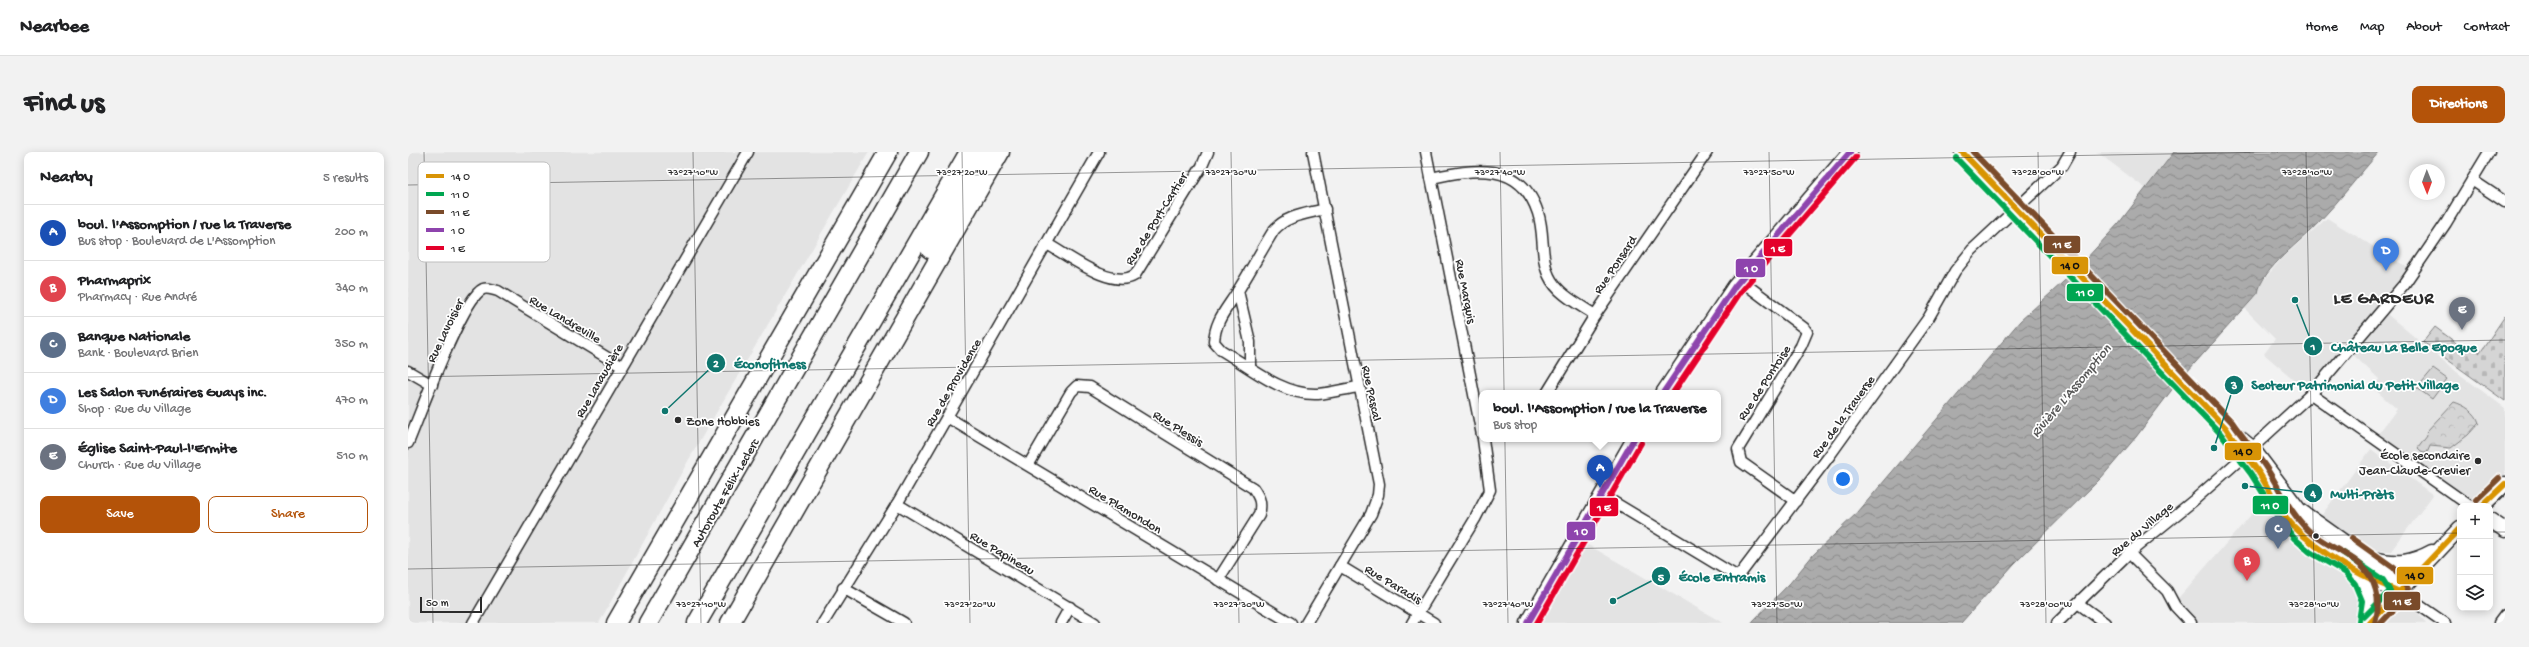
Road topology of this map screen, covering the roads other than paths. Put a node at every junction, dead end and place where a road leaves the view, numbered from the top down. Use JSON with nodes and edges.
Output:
{"nodes":[{"id":1,"x":748,"y":152,"type":"edge"},
{"id":2,"x":888,"y":152,"type":"edge"},
{"id":3,"x":902,"y":152,"type":"edge"},
{"id":4,"x":919,"y":152,"type":"edge"},
{"id":5,"x":968,"y":152,"type":"edge"},
{"id":6,"x":983,"y":152,"type":"edge"},
{"id":7,"x":1000,"y":152,"type":"edge"},
{"id":8,"x":1099,"y":152,"type":"edge"},
{"id":9,"x":1208,"y":152,"type":"edge"},
{"id":10,"x":1313,"y":152,"type":"edge"},
{"id":11,"x":1426,"y":152,"type":"edge"},
{"id":12,"x":1707,"y":152,"type":"edge"},
{"id":13,"x":1850,"y":152,"type":"edge"},
{"id":14,"x":1962,"y":152,"type":"edge"},
{"id":15,"x":2070,"y":152,"type":"edge"},
{"id":16,"x":2489,"y":152,"type":"edge"},
{"id":17,"x":1431,"y":178,"type":"junction"},
{"id":18,"x":2472,"y":180,"type":"junction"},
{"id":19,"x":2505,"y":202,"type":"edge"},
{"id":20,"x":2016,"y":208,"type":"junction"},
{"id":21,"x":1325,"y":209,"type":"junction"},
{"id":22,"x":1048,"y":244,"type":"junction"},
{"id":23,"x":1740,"y":280,"type":"junction"},
{"id":24,"x":1238,"y":291,"type":"junction"},
{"id":25,"x":498,"y":292,"type":"joint"},
{"id":26,"x":1596,"y":315,"type":"junction"},
{"id":27,"x":793,"y":318,"type":"junction"},
{"id":28,"x":621,"y":366,"type":"junction"},
{"id":29,"x":1250,"y":367,"type":"junction"},
{"id":30,"x":408,"y":371,"type":"edge"},
{"id":31,"x":432,"y":385,"type":"junction"},
{"id":32,"x":1358,"y":387,"type":"junction"},
{"id":33,"x":1549,"y":390,"type":"edge"},
{"id":34,"x":1665,"y":390,"type":"edge"},
{"id":35,"x":2311,"y":394,"type":"junction"},
{"id":36,"x":1479,"y":413,"type":"edge"},
{"id":37,"x":947,"y":417,"type":"junction"},
{"id":38,"x":847,"y":418,"type":"junction"},
{"id":39,"x":1483,"y":442,"type":"edge"},
{"id":40,"x":1632,"y":442,"type":"edge"},
{"id":41,"x":408,"y":443,"type":"edge"},
{"id":42,"x":2249,"y":451,"type":"junction"},
{"id":43,"x":1029,"y":464,"type":"junction"},
{"id":44,"x":2505,"y":484,"type":"edge"},
{"id":45,"x":1602,"y":495,"type":"junction"},
{"id":46,"x":1796,"y":501,"type":"junction"},
{"id":47,"x":2466,"y":503,"type":"edge"},
{"id":48,"x":2485,"y":503,"type":"edge"},
{"id":49,"x":897,"y":504,"type":"junction"},
{"id":50,"x":2493,"y":522,"type":"edge"},
{"id":51,"x":2505,"y":530,"type":"edge"},
{"id":52,"x":2457,"y":531,"type":"edge"},
{"id":53,"x":2438,"y":550,"type":"junction"},
{"id":54,"x":2129,"y":553,"type":"junction"},
{"id":55,"x":2366,"y":557,"type":"junction"},
{"id":56,"x":1340,"y":566,"type":"junction"},
{"id":57,"x":2356,"y":570,"type":"junction"},
{"id":58,"x":1218,"y":580,"type":"junction"},
{"id":59,"x":843,"y":588,"type":"junction"},
{"id":60,"x":2400,"y":592,"type":"junction"},
{"id":61,"x":2079,"y":604,"type":"junction"},
{"id":62,"x":1070,"y":608,"type":"junction"},
{"id":63,"x":1418,"y":613,"type":"junction"},
{"id":64,"x":2505,"y":615,"type":"edge"},
{"id":65,"x":473,"y":623,"type":"edge"},
{"id":66,"x":616,"y":623,"type":"edge"},
{"id":67,"x":648,"y":623,"type":"edge"},
{"id":68,"x":698,"y":623,"type":"edge"},
{"id":69,"x":730,"y":623,"type":"edge"},
{"id":70,"x":823,"y":623,"type":"edge"},
{"id":71,"x":904,"y":623,"type":"edge"},
{"id":72,"x":1061,"y":623,"type":"edge"},
{"id":73,"x":1095,"y":623,"type":"edge"},
{"id":74,"x":1291,"y":623,"type":"edge"},
{"id":75,"x":1306,"y":623,"type":"edge"},
{"id":76,"x":1412,"y":623,"type":"edge"},
{"id":77,"x":1434,"y":623,"type":"edge"},
{"id":78,"x":1528,"y":623,"type":"edge"},
{"id":79,"x":2057,"y":623,"type":"edge"},
{"id":80,"x":2105,"y":623,"type":"edge"},
{"id":81,"x":2190,"y":623,"type":"edge"},
{"id":82,"x":2367,"y":623,"type":"edge"},
{"id":83,"x":2370,"y":623,"type":"edge"},
{"id":84,"x":2444,"y":623,"type":"edge"},
{"id":85,"x":2499,"y":623,"type":"edge"}],
"edges":[{"from":1,"to":28,"type":"street","name":"Rue Lanaudière"},
{"from":2,"to":27,"type":"highway"},
{"from":3,"to":27,"type":"highway"},
{"from":4,"to":67,"type":"highway","name":"Autoroute Félix-Leclerc"},
{"from":5,"to":68,"type":"highway"},
{"from":6,"to":38,"type":"highway"},
{"from":7,"to":38,"type":"highway"},
{"from":8,"to":22,"type":"street","name":"Rue de Providence"},
{"from":9,"to":22,"type":"street","name":"Rue de Port-Cartier"},
{"from":10,"to":21,"type":"street","name":"Rue Pascal"},
{"from":11,"to":17,"type":"street","name":"Rue Marquis"},
{"from":12,"to":26,"type":"street","name":"Rue Ponsard"},
{"from":13,"to":23,"type":"main road"},
{"from":14,"to":20,"type":"main road"},
{"from":15,"to":20,"type":"street","name":"Rue de la Traverse"},
{"from":16,"to":18,"type":"street","name":"Rue du Village"},
{"from":17,"to":26,"type":"street"},
{"from":17,"to":36,"type":"street","name":"Rue Marquis"},
{"from":18,"to":19,"type":"street"},
{"from":18,"to":35,"type":"street","name":"Rue du Village"},
{"from":20,"to":42,"type":"main road"},
{"from":20,"to":46,"type":"street","name":"Rue de la Traverse"},
{"from":21,"to":24,"type":"street"},
{"from":21,"to":32,"type":"street","name":"Rue Pascal"},
{"from":22,"to":37,"type":"street","name":"Rue de Providence"},
{"from":23,"to":34,"type":"main road"},
{"from":23,"to":46,"type":"street","name":"Rue de Pontoise"},
{"from":24,"to":29,"type":"street"},
{"from":24,"to":29,"type":"street"},
{"from":25,"to":28,"type":"street","name":"Rue Landreville"},
{"from":25,"to":31,"type":"street","name":"Rue Lavoisier"},
{"from":26,"to":33,"type":"street","name":"Rue Ponsard"},
{"from":27,"to":66,"type":"highway"},
{"from":28,"to":65,"type":"street","name":"Rue Lanaudière"},
{"from":29,"to":32,"type":"street"},
{"from":30,"to":31,"type":"street"},
{"from":31,"to":41,"type":"street","name":"Rue Lavoisier"},
{"from":32,"to":56,"type":"street","name":"Rue Pascal"},
{"from":35,"to":42,"type":"street","name":"Rue du Village"},
{"from":35,"to":47,"type":"street"},
{"from":37,"to":43,"type":"street","name":"Rue Plamondon"},
{"from":37,"to":49,"type":"street","name":"Rue de Providence"},
{"from":38,"to":69,"type":"highway"},
{"from":39,"to":63,"type":"street"},
{"from":40,"to":45,"type":"main road"},
{"from":42,"to":54,"type":"street","name":"Rue du Village"},
{"from":42,"to":55,"type":"main road"},
{"from":42,"to":57,"type":"main road"},
{"from":43,"to":58,"type":"street","name":"Rue Plamondon"},
{"from":43,"to":58,"type":"street","name":"Rue Plessis"},
{"from":44,"to":48,"type":"main road"},
{"from":45,"to":46,"type":"street","name":"Rue de la Traverse"},
{"from":45,"to":78,"type":"main road"},
{"from":49,"to":59,"type":"street","name":"Rue de Providence"},
{"from":49,"to":62,"type":"street","name":"Rue Papineau"},
{"from":50,"to":51,"type":"main road"},
{"from":52,"to":53,"type":"main road"},
{"from":53,"to":55,"type":"main road"},
{"from":53,"to":60,"type":"main road"},
{"from":54,"to":61,"type":"street","name":"Rue du Village"},
{"from":54,"to":81,"type":"street"},
{"from":55,"to":60,"type":"main road"},
{"from":56,"to":63,"type":"street","name":"Rue Paradis"},
{"from":56,"to":75,"type":"street","name":"Rue Pascal"},
{"from":57,"to":60,"type":"main road"},
{"from":57,"to":82,"type":"main road"},
{"from":58,"to":74,"type":"street","name":"Rue Plamondon"},
{"from":59,"to":70,"type":"street","name":"Rue de Providence"},
{"from":59,"to":71,"type":"street"},
{"from":60,"to":83,"type":"main road"},
{"from":60,"to":84,"type":"street"},
{"from":61,"to":79,"type":"street","name":"Rue du Village"},
{"from":61,"to":80,"type":"street"},
{"from":62,"to":72,"type":"street"},
{"from":62,"to":73,"type":"street","name":"Rue Papineau"},
{"from":63,"to":76,"type":"street"},
{"from":63,"to":77,"type":"street","name":"Rue Paradis"},
{"from":64,"to":85,"type":"street"}]}
